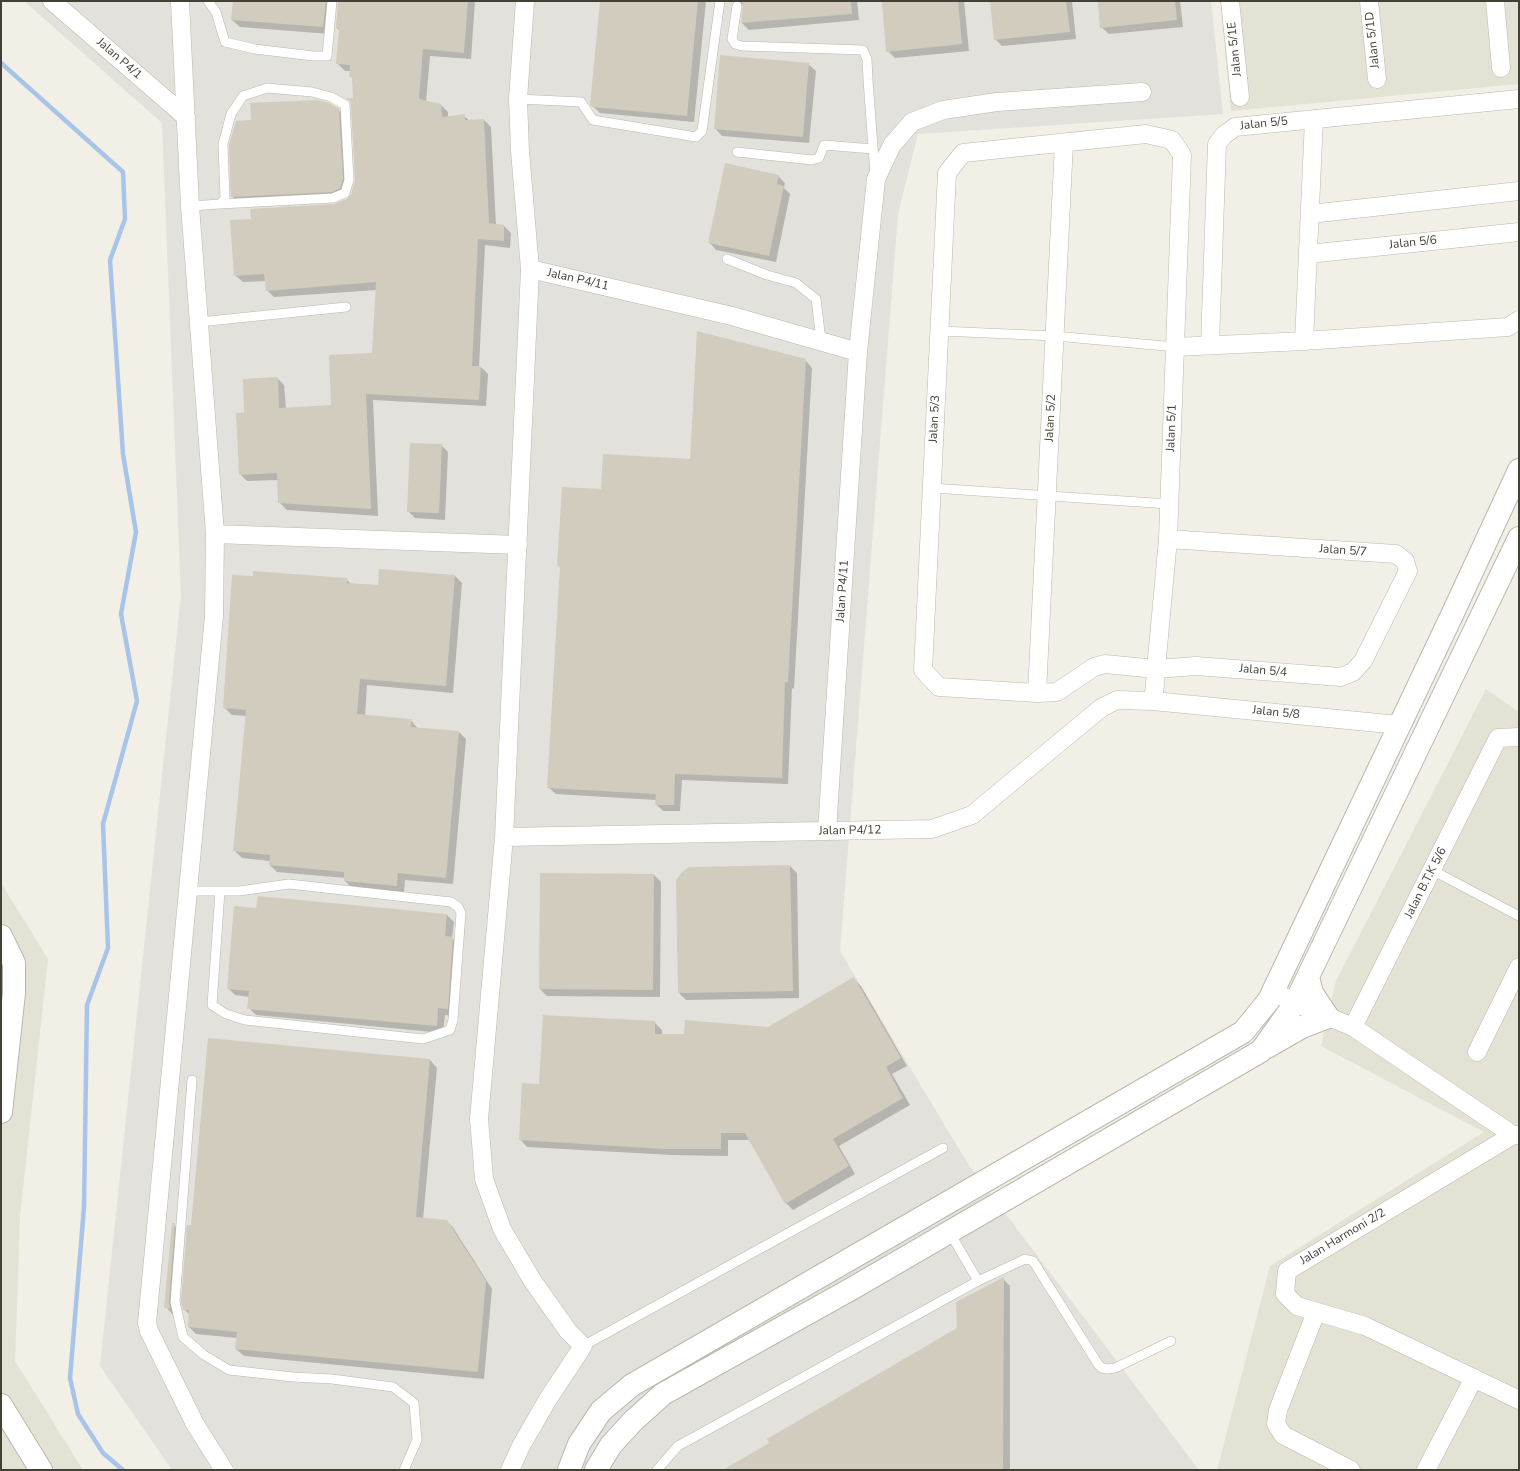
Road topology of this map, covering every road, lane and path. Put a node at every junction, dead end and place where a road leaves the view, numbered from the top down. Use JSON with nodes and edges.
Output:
{"nodes":[{"id":1,"x":52,"y":1,"type":"edge"},
{"id":2,"x":180,"y":1,"type":"edge"},
{"id":3,"x":208,"y":1,"type":"edge"},
{"id":4,"x":332,"y":1,"type":"edge"},
{"id":5,"x":525,"y":1,"type":"edge"},
{"id":6,"x":720,"y":1,"type":"edge"},
{"id":7,"x":1230,"y":1,"type":"edge"},
{"id":8,"x":1369,"y":1,"type":"edge"},
{"id":9,"x":1495,"y":1,"type":"edge"},
{"id":10,"x":736,"y":6,"type":"dead end"},
{"id":11,"x":1501,"y":68,"type":"dead end"},
{"id":12,"x":1378,"y":79,"type":"dead end"},
{"id":13,"x":1142,"y":92,"type":"dead end"},
{"id":14,"x":1240,"y":97,"type":"dead end"},
{"id":15,"x":518,"y":99,"type":"junction"},
{"id":16,"x":1519,"y":99,"type":"edge"},
{"id":17,"x":186,"y":117,"type":"junction"},
{"id":18,"x":1314,"y":119,"type":"junction"},
{"id":19,"x":1064,"y":143,"type":"junction"},
{"id":20,"x":873,"y":149,"type":"junction"},
{"id":21,"x":737,"y":152,"type":"dead end"},
{"id":22,"x":1182,"y":155,"type":"joint"},
{"id":23,"x":876,"y":179,"type":"junction"},
{"id":24,"x":1519,"y":190,"type":"edge"},
{"id":25,"x":220,"y":204,"type":"junction"},
{"id":26,"x":190,"y":206,"type":"junction"},
{"id":27,"x":1310,"y":214,"type":"junction"},
{"id":28,"x":1519,"y":232,"type":"edge"},
{"id":29,"x":1308,"y":254,"type":"junction"},
{"id":30,"x":727,"y":259,"type":"dead end"},
{"id":31,"x":530,"y":269,"type":"junction"},
{"id":32,"x":346,"y":307,"type":"dead end"},
{"id":33,"x":1519,"y":320,"type":"edge"},
{"id":34,"x":199,"y":322,"type":"junction"},
{"id":35,"x":940,"y":331,"type":"junction"},
{"id":36,"x":1054,"y":336,"type":"junction"},
{"id":37,"x":821,"y":340,"type":"junction"},
{"id":38,"x":1304,"y":341,"type":"junction"},
{"id":39,"x":1210,"y":345,"type":"junction"},
{"id":40,"x":1176,"y":347,"type":"junction"},
{"id":41,"x":858,"y":352,"type":"junction"},
{"id":42,"x":1519,"y":470,"type":"edge"},
{"id":43,"x":932,"y":488,"type":"junction"},
{"id":44,"x":1047,"y":495,"type":"junction"},
{"id":45,"x":1170,"y":504,"type":"junction"},
{"id":46,"x":216,"y":534,"type":"junction"},
{"id":47,"x":1519,"y":538,"type":"edge"},
{"id":48,"x":1168,"y":539,"type":"junction"},
{"id":49,"x":518,"y":545,"type":"junction"},
{"id":50,"x":1363,"y":661,"type":"joint"},
{"id":51,"x":1156,"y":669,"type":"junction"},
{"id":52,"x":1037,"y":693,"type":"junction"},
{"id":53,"x":1153,"y":701,"type":"junction"},
{"id":54,"x":1400,"y":725,"type":"junction"},
{"id":55,"x":1519,"y":737,"type":"edge"},
{"id":56,"x":827,"y":831,"type":"junction"},
{"id":57,"x":504,"y":837,"type":"junction"},
{"id":58,"x":1432,"y":870,"type":"junction"},
{"id":59,"x":188,"y":891,"type":"junction"},
{"id":60,"x":220,"y":891,"type":"junction"},
{"id":61,"x":1519,"y":916,"type":"edge"},
{"id":62,"x":1,"y":936,"type":"edge"},
{"id":63,"x":1519,"y":967,"type":"edge"},
{"id":64,"x":1308,"y":977,"type":"junction"},
{"id":65,"x":1273,"y":991,"type":"junction"},
{"id":66,"x":1294,"y":1004,"type":"junction"},
{"id":67,"x":1328,"y":1017,"type":"junction"},
{"id":68,"x":1353,"y":1027,"type":"junction"},
{"id":69,"x":1260,"y":1051,"type":"junction"},
{"id":70,"x":1478,"y":1052,"type":"dead end"},
{"id":71,"x":192,"y":1080,"type":"dead end"},
{"id":72,"x":1,"y":1112,"type":"edge"},
{"id":73,"x":1516,"y":1135,"type":"edge"},
{"id":74,"x":943,"y":1148,"type":"dead end"},
{"id":75,"x":950,"y":1232,"type":"junction"},
{"id":76,"x":978,"y":1282,"type":"junction"},
{"id":77,"x":1316,"y":1312,"type":"junction"},
{"id":78,"x":1171,"y":1340,"type":"dead end"},
{"id":79,"x":583,"y":1346,"type":"junction"},
{"id":80,"x":1474,"y":1378,"type":"junction"},
{"id":81,"x":1519,"y":1400,"type":"edge"},
{"id":82,"x":1,"y":1406,"type":"edge"},
{"id":83,"x":1,"y":1431,"type":"edge"},
{"id":84,"x":24,"y":1470,"type":"edge"},
{"id":85,"x":41,"y":1470,"type":"edge"},
{"id":86,"x":224,"y":1470,"type":"edge"},
{"id":87,"x":404,"y":1470,"type":"edge"},
{"id":88,"x":510,"y":1470,"type":"edge"},
{"id":89,"x":569,"y":1470,"type":"edge"},
{"id":90,"x":596,"y":1470,"type":"edge"},
{"id":91,"x":657,"y":1470,"type":"edge"},
{"id":92,"x":1352,"y":1470,"type":"edge"},
{"id":93,"x":1426,"y":1470,"type":"edge"}],
"edges":[{"from":1,"to":17,"type":"street","name":"Jalan P4/1"},
{"from":2,"to":17,"type":"street"},
{"from":3,"to":4,"type":"lane"},
{"from":5,"to":15,"type":"street"},
{"from":6,"to":15,"type":"lane"},
{"from":7,"to":14,"type":"street","name":"Jalan 5/1E"},
{"from":8,"to":12,"type":"street","name":"Jalan 5/1D"},
{"from":9,"to":11,"type":"street"},
{"from":10,"to":20,"type":"lane"},
{"from":13,"to":23,"type":"street","name":"Jalan P4/11"},
{"from":15,"to":31,"type":"street"},
{"from":16,"to":18,"type":"street","name":"Jalan 5/5"},
{"from":17,"to":26,"type":"street"},
{"from":18,"to":27,"type":"street"},
{"from":18,"to":39,"type":"street","name":"Jalan 5/5"},
{"from":19,"to":22,"type":"street","name":"Jalan 5/3"},
{"from":19,"to":35,"type":"street","name":"Jalan 5/3"},
{"from":19,"to":36,"type":"street","name":"Jalan 5/2"},
{"from":20,"to":21,"type":"lane"},
{"from":20,"to":23,"type":"lane"},
{"from":22,"to":40,"type":"street","name":"Jalan 5/1"},
{"from":23,"to":41,"type":"street","name":"Jalan P4/11"},
{"from":24,"to":27,"type":"street"},
{"from":25,"to":25,"type":"lane"},
{"from":25,"to":26,"type":"lane"},
{"from":26,"to":34,"type":"street"},
{"from":27,"to":29,"type":"street"},
{"from":28,"to":29,"type":"street","name":"Jalan 5/6"},
{"from":29,"to":38,"type":"street"},
{"from":30,"to":37,"type":"lane"},
{"from":31,"to":37,"type":"street","name":"Jalan P4/11"},
{"from":31,"to":49,"type":"street"},
{"from":32,"to":34,"type":"lane"},
{"from":33,"to":38,"type":"street"},
{"from":34,"to":46,"type":"street"},
{"from":35,"to":36,"type":"lane"},
{"from":35,"to":43,"type":"street","name":"Jalan 5/3"},
{"from":36,"to":40,"type":"lane"},
{"from":36,"to":44,"type":"street","name":"Jalan 5/2"},
{"from":37,"to":41,"type":"street","name":"Jalan P4/11"},
{"from":38,"to":39,"type":"street"},
{"from":39,"to":40,"type":"street"},
{"from":40,"to":45,"type":"street","name":"Jalan 5/1"},
{"from":41,"to":56,"type":"street","name":"Jalan P4/11"},
{"from":42,"to":54,"type":"street"},
{"from":43,"to":44,"type":"lane"},
{"from":43,"to":52,"type":"street","name":"Jalan 5/3"},
{"from":44,"to":45,"type":"lane"},
{"from":44,"to":52,"type":"street","name":"Jalan 5/2"},
{"from":45,"to":48,"type":"street","name":"Jalan 5/1"},
{"from":46,"to":49,"type":"street"},
{"from":46,"to":59,"type":"street"},
{"from":47,"to":64,"type":"street"},
{"from":48,"to":50,"type":"street","name":"Jalan 5/7"},
{"from":48,"to":51,"type":"street","name":"Jalan 5/1"},
{"from":49,"to":57,"type":"street"},
{"from":50,"to":51,"type":"street","name":"Jalan 5/4"},
{"from":51,"to":52,"type":"street","name":"Jalan 5/3"},
{"from":51,"to":53,"type":"street","name":"Jalan 5/1"},
{"from":53,"to":54,"type":"street","name":"Jalan 5/8"},
{"from":53,"to":56,"type":"street","name":"Jalan P4/12"},
{"from":54,"to":65,"type":"street"},
{"from":55,"to":58,"type":"street","name":"Jalan B.T.K 5/6"},
{"from":56,"to":57,"type":"street","name":"Jalan P4/12"},
{"from":57,"to":79,"type":"street"},
{"from":58,"to":61,"type":"lane"},
{"from":58,"to":68,"type":"street","name":"Jalan B.T.K 5/6"},
{"from":59,"to":60,"type":"lane"},
{"from":59,"to":86,"type":"street"},
{"from":60,"to":60,"type":"lane"},
{"from":62,"to":72,"type":"street"},
{"from":63,"to":70,"type":"street"},
{"from":64,"to":66,"type":"street"},
{"from":64,"to":67,"type":"street"},
{"from":65,"to":66,"type":"street"},
{"from":65,"to":89,"type":"street"},
{"from":66,"to":67,"type":"street"},
{"from":66,"to":69,"type":"street"},
{"from":67,"to":68,"type":"street"},
{"from":67,"to":69,"type":"street"},
{"from":68,"to":73,"type":"street"},
{"from":69,"to":75,"type":"street"},
{"from":71,"to":87,"type":"lane"},
{"from":73,"to":77,"type":"street","name":"Jalan Harmoni 2/2"},
{"from":74,"to":79,"type":"lane"},
{"from":75,"to":76,"type":"lane"},
{"from":75,"to":90,"type":"street"},
{"from":76,"to":78,"type":"lane"},
{"from":76,"to":91,"type":"lane"},
{"from":77,"to":80,"type":"street","name":"Jalan Harmoni 2/2"},
{"from":77,"to":92,"type":"street"},
{"from":79,"to":88,"type":"street"},
{"from":80,"to":81,"type":"street","name":"Jalan Harmoni 2/2"},
{"from":80,"to":93,"type":"street"},
{"from":82,"to":85,"type":"street"},
{"from":83,"to":84,"type":"street"}]}
